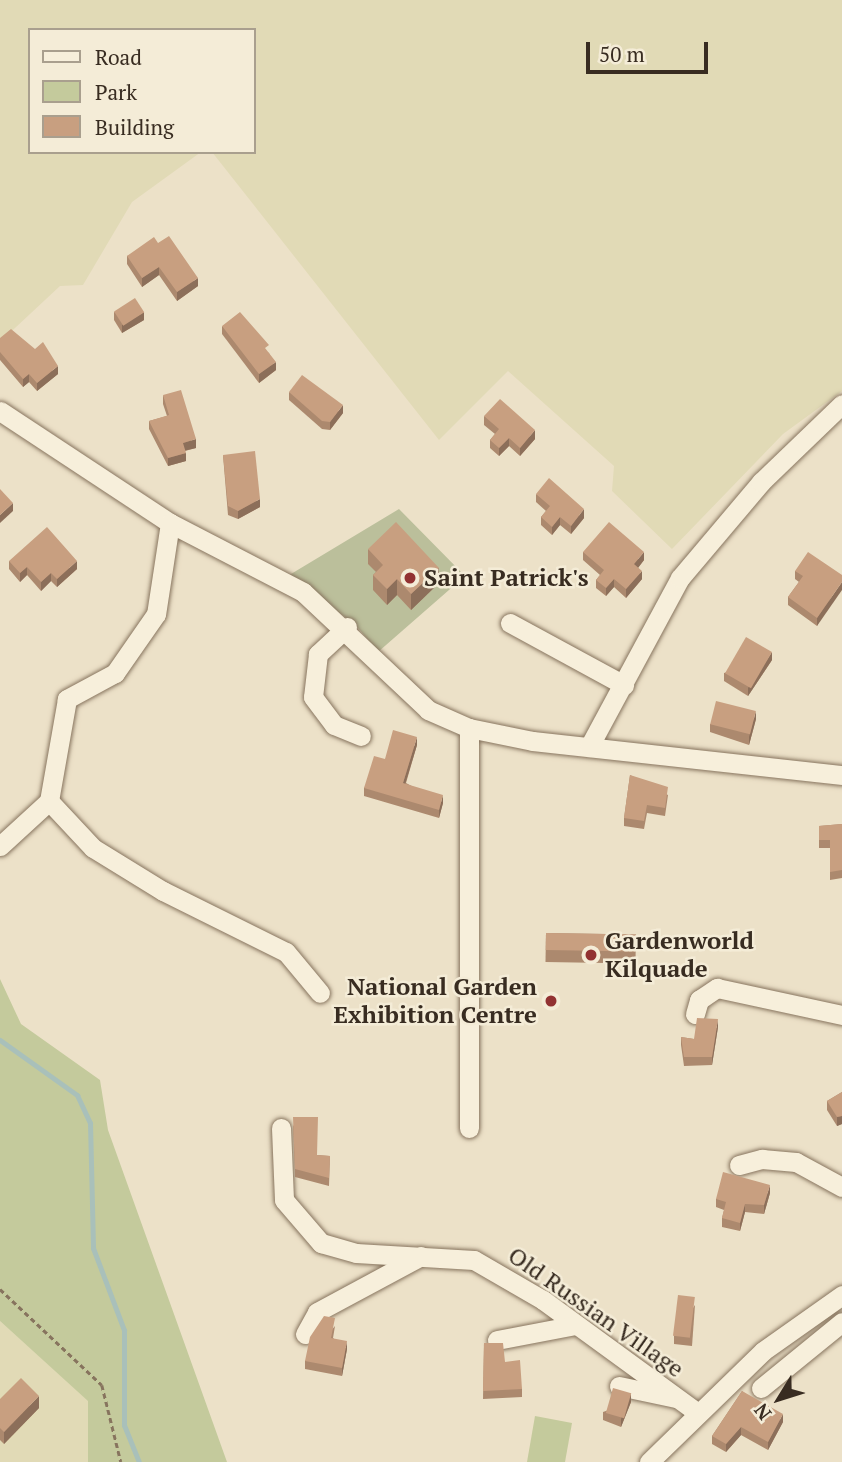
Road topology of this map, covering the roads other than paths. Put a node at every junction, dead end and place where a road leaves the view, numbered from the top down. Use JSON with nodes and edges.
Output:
{"nodes":[{"id":1,"x":842,"y":404,"type":"edge"},
{"id":2,"x":0,"y":411,"type":"edge"},
{"id":3,"x":170,"y":523,"type":"junction"},
{"id":4,"x":510,"y":623,"type":"dead end"},
{"id":5,"x":347,"y":627,"type":"junction"},
{"id":6,"x":624,"y":684,"type":"junction"},
{"id":7,"x":469,"y":728,"type":"junction"},
{"id":8,"x":361,"y":736,"type":"dead end"},
{"id":9,"x":589,"y":747,"type":"junction"},
{"id":10,"x":842,"y":775,"type":"edge"},
{"id":11,"x":49,"y":801,"type":"junction"},
{"id":12,"x":0,"y":846,"type":"edge"},
{"id":13,"x":320,"y":993,"type":"dead end"},
{"id":14,"x":695,"y":1014,"type":"dead end"},
{"id":15,"x":842,"y":1015,"type":"edge"},
{"id":16,"x":281,"y":1128,"type":"dead end"},
{"id":17,"x":469,"y":1128,"type":"dead end"},
{"id":18,"x":739,"y":1165,"type":"dead end"},
{"id":19,"x":842,"y":1187,"type":"edge"},
{"id":20,"x":422,"y":1255,"type":"junction"},
{"id":21,"x":842,"y":1295,"type":"edge"},
{"id":22,"x":842,"y":1322,"type":"edge"},
{"id":23,"x":576,"y":1325,"type":"junction"},
{"id":24,"x":305,"y":1334,"type":"dead end"},
{"id":25,"x":497,"y":1340,"type":"edge"},
{"id":26,"x":619,"y":1386,"type":"dead end"},
{"id":27,"x":761,"y":1388,"type":"dead end"},
{"id":28,"x":677,"y":1398,"type":"junction"},
{"id":29,"x":698,"y":1413,"type":"junction"},
{"id":30,"x":649,"y":1462,"type":"edge"}],
"edges":[{"from":1,"to":6,"type":"street"},
{"from":2,"to":3,"type":"street"},
{"from":3,"to":5,"type":"street"},
{"from":3,"to":11,"type":"street"},
{"from":4,"to":6,"type":"street"},
{"from":5,"to":7,"type":"street"},
{"from":5,"to":8,"type":"street"},
{"from":6,"to":9,"type":"street"},
{"from":7,"to":9,"type":"street"},
{"from":7,"to":17,"type":"street"},
{"from":9,"to":10,"type":"street"},
{"from":11,"to":12,"type":"street"},
{"from":11,"to":13,"type":"street"},
{"from":14,"to":15,"type":"street"},
{"from":16,"to":20,"type":"street","name":"Old Russian Village"},
{"from":18,"to":19,"type":"street"},
{"from":20,"to":23,"type":"street","name":"Old Russian Village"},
{"from":20,"to":24,"type":"street"},
{"from":21,"to":29,"type":"street"},
{"from":22,"to":27,"type":"street"},
{"from":23,"to":25,"type":"street"},
{"from":23,"to":28,"type":"street","name":"Old Russian Village"},
{"from":26,"to":28,"type":"street"},
{"from":28,"to":29,"type":"street","name":"Old Russian Village"},
{"from":29,"to":30,"type":"street"}]}
